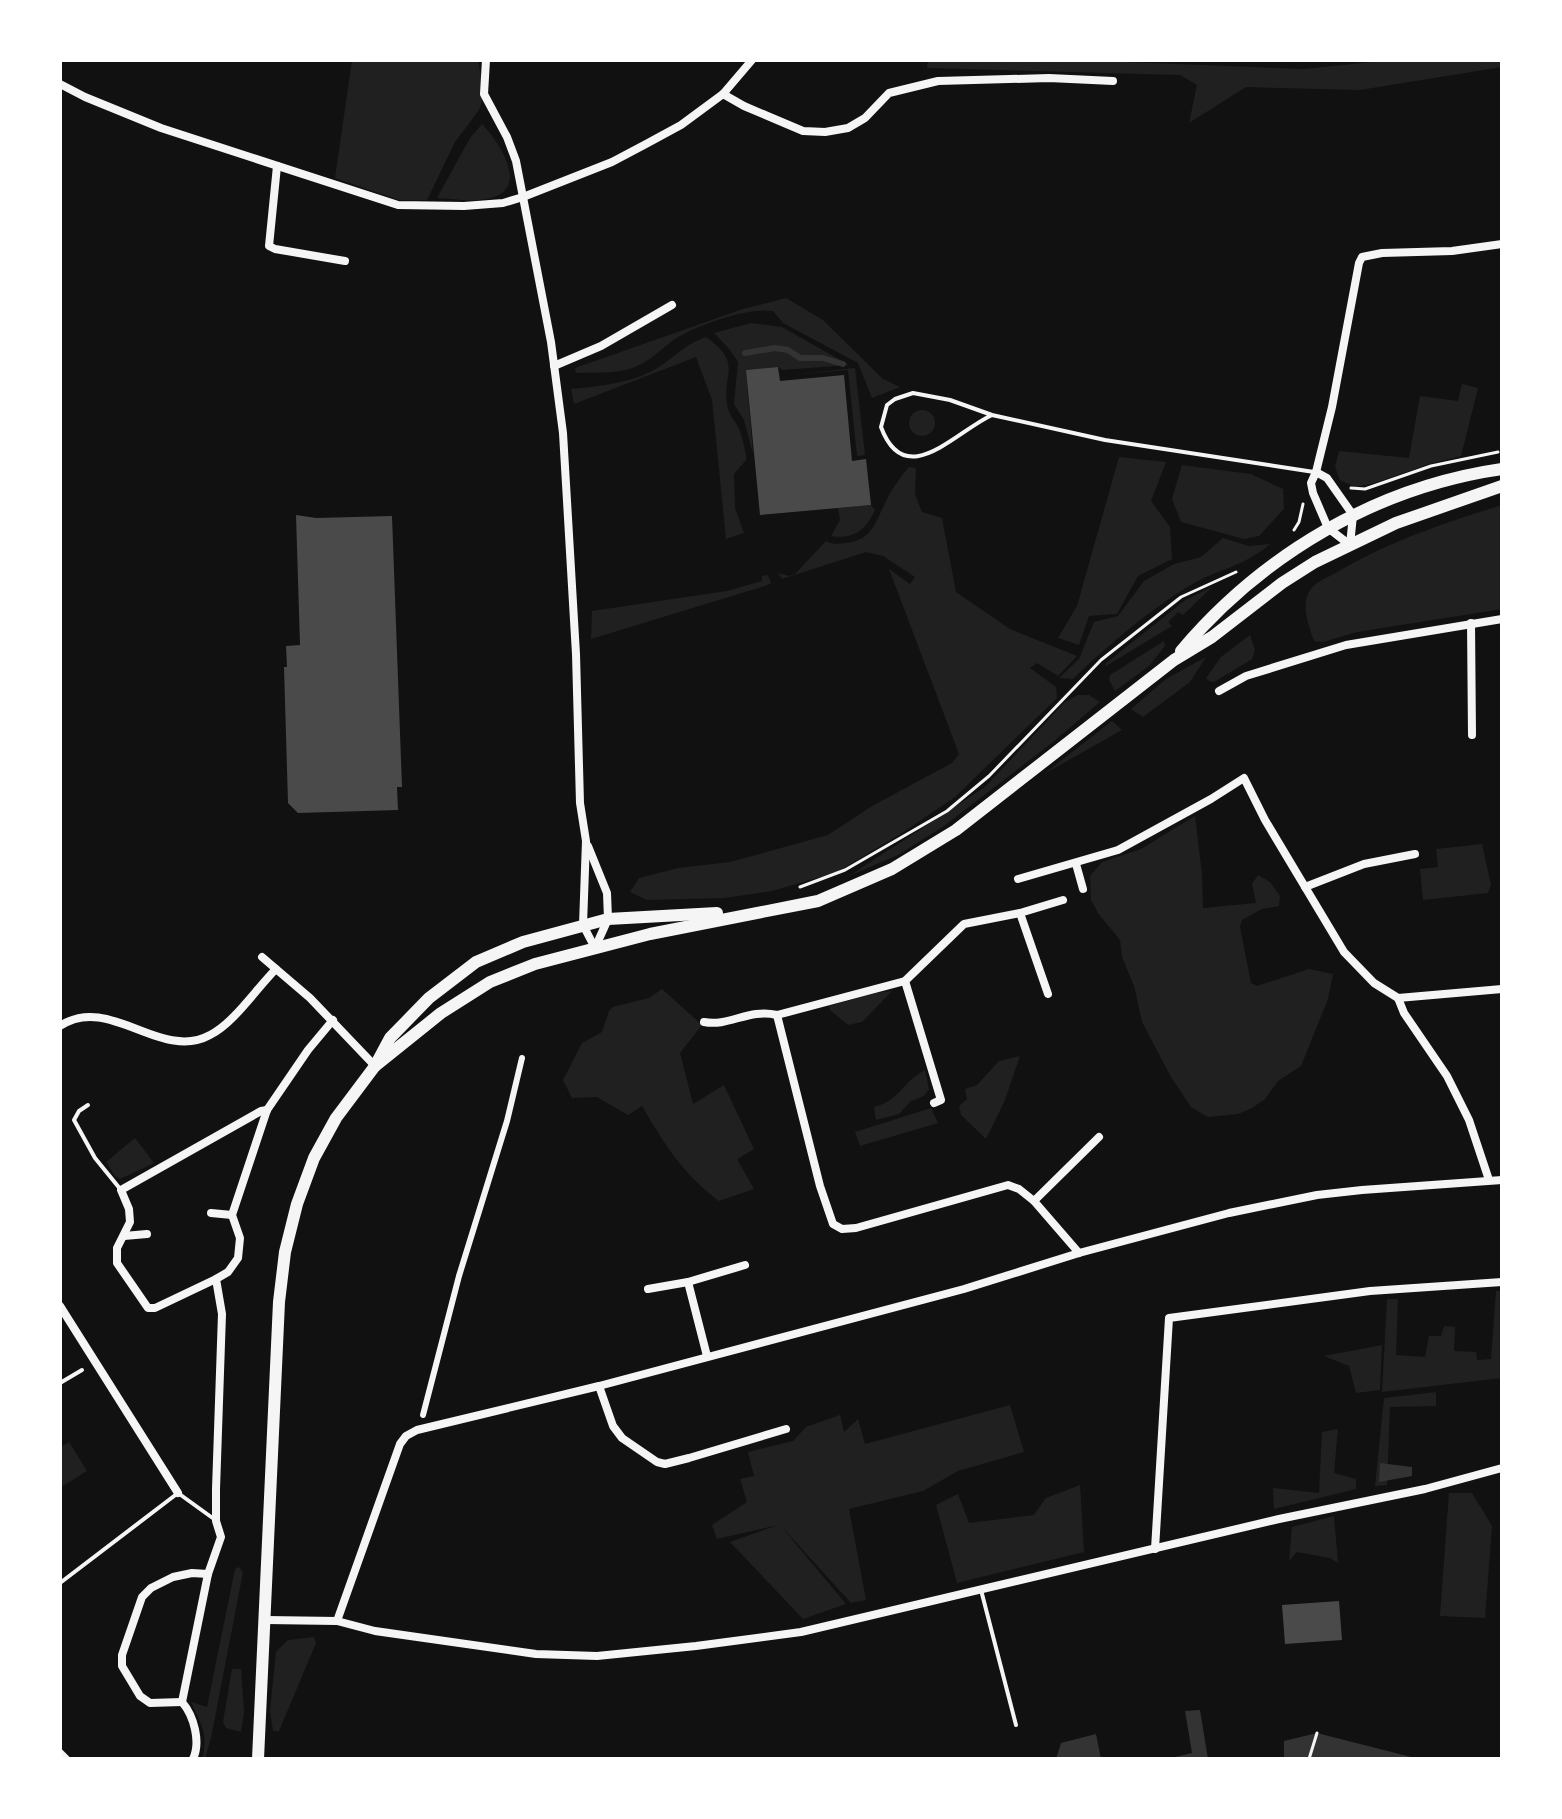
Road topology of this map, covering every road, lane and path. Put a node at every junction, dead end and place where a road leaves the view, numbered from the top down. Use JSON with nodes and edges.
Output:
{"nodes":[{"id":1,"x":486,"y":60,"type":"edge"},
{"id":2,"x":752,"y":60,"type":"edge"},
{"id":3,"x":1113,"y":81,"type":"dead end"},
{"id":4,"x":60,"y":84,"type":"edge"},
{"id":5,"x":723,"y":94,"type":"junction"},
{"id":6,"x":277,"y":166,"type":"junction"},
{"id":7,"x":523,"y":197,"type":"junction"},
{"id":8,"x":1502,"y":244,"type":"edge"},
{"id":9,"x":345,"y":261,"type":"dead end"},
{"id":10,"x":672,"y":305,"type":"dead end"},
{"id":11,"x":554,"y":366,"type":"junction"},
{"id":12,"x":992,"y":415,"type":"junction"},
{"id":13,"x":1502,"y":469,"type":"edge"},
{"id":14,"x":1316,"y":472,"type":"junction"},
{"id":15,"x":1502,"y":486,"type":"edge"},
{"id":16,"x":1303,"y":504,"type":"dead end"},
{"id":17,"x":1353,"y":515,"type":"junction"},
{"id":18,"x":1328,"y":528,"type":"junction"},
{"id":19,"x":1292,"y":533,"type":"dead end"},
{"id":20,"x":1350,"y":545,"type":"junction"},
{"id":21,"x":1239,"y":571,"type":"dead end"},
{"id":22,"x":1502,"y":619,"type":"edge"},
{"id":23,"x":1471,"y":623,"type":"junction"},
{"id":24,"x":1174,"y":660,"type":"junction"},
{"id":25,"x":1219,"y":691,"type":"dead end"},
{"id":26,"x":1472,"y":735,"type":"dead end"},
{"id":27,"x":586,"y":841,"type":"junction"},
{"id":28,"x":1415,"y":854,"type":"dead end"},
{"id":29,"x":1076,"y":864,"type":"junction"},
{"id":30,"x":1018,"y":879,"type":"dead end"},
{"id":31,"x":1305,"y":887,"type":"junction"},
{"id":32,"x":794,"y":888,"type":"dead end"},
{"id":33,"x":1083,"y":889,"type":"dead end"},
{"id":34,"x":1063,"y":900,"type":"dead end"},
{"id":35,"x":818,"y":901,"type":"junction"},
{"id":36,"x":1020,"y":913,"type":"junction"},
{"id":37,"x":608,"y":919,"type":"junction"},
{"id":38,"x":583,"y":925,"type":"junction"},
{"id":39,"x":595,"y":948,"type":"junction"},
{"id":40,"x":262,"y":957,"type":"dead end"},
{"id":41,"x":276,"y":969,"type":"junction"},
{"id":42,"x":905,"y":981,"type":"junction"},
{"id":43,"x":1502,"y":989,"type":"edge"},
{"id":44,"x":1048,"y":994,"type":"dead end"},
{"id":45,"x":1398,"y":998,"type":"junction"},
{"id":46,"x":777,"y":1015,"type":"junction"},
{"id":47,"x":333,"y":1020,"type":"junction"},
{"id":48,"x":704,"y":1022,"type":"dead end"},
{"id":49,"x":60,"y":1026,"type":"edge"},
{"id":50,"x":522,"y":1058,"type":"dead end"},
{"id":51,"x":375,"y":1066,"type":"junction"},
{"id":52,"x":934,"y":1103,"type":"dead end"},
{"id":53,"x":88,"y":1105,"type":"dead end"},
{"id":54,"x":267,"y":1110,"type":"junction"},
{"id":55,"x":1099,"y":1137,"type":"dead end"},
{"id":56,"x":1489,"y":1180,"type":"junction"},
{"id":57,"x":1502,"y":1180,"type":"edge"},
{"id":58,"x":121,"y":1190,"type":"junction"},
{"id":59,"x":1034,"y":1201,"type":"junction"},
{"id":60,"x":211,"y":1213,"type":"dead end"},
{"id":61,"x":232,"y":1215,"type":"junction"},
{"id":62,"x":147,"y":1234,"type":"dead end"},
{"id":63,"x":124,"y":1236,"type":"junction"},
{"id":64,"x":1079,"y":1253,"type":"junction"},
{"id":65,"x":745,"y":1265,"type":"dead end"},
{"id":66,"x":216,"y":1279,"type":"junction"},
{"id":67,"x":688,"y":1282,"type":"junction"},
{"id":68,"x":1502,"y":1282,"type":"edge"},
{"id":69,"x":648,"y":1289,"type":"dead end"},
{"id":70,"x":60,"y":1306,"type":"edge"},
{"id":71,"x":707,"y":1356,"type":"junction"},
{"id":72,"x":82,"y":1370,"type":"dead end"},
{"id":73,"x":60,"y":1383,"type":"edge"},
{"id":74,"x":599,"y":1386,"type":"junction"},
{"id":75,"x":423,"y":1415,"type":"dead end"},
{"id":76,"x":786,"y":1429,"type":"dead end"},
{"id":77,"x":1502,"y":1468,"type":"edge"},
{"id":78,"x":178,"y":1493,"type":"junction"},
{"id":79,"x":216,"y":1521,"type":"junction"},
{"id":80,"x":1155,"y":1549,"type":"junction"},
{"id":81,"x":208,"y":1574,"type":"junction"},
{"id":82,"x":60,"y":1583,"type":"edge"},
{"id":83,"x":981,"y":1590,"type":"junction"},
{"id":84,"x":266,"y":1620,"type":"junction"},
{"id":85,"x":337,"y":1621,"type":"junction"},
{"id":86,"x":182,"y":1702,"type":"junction"},
{"id":87,"x":1016,"y":1725,"type":"dead end"},
{"id":88,"x":1317,"y":1733,"type":"dead end"},
{"id":89,"x":60,"y":1753,"type":"edge"},
{"id":90,"x":66,"y":1759,"type":"edge"},
{"id":91,"x":193,"y":1759,"type":"edge"},
{"id":92,"x":258,"y":1759,"type":"edge"},
{"id":93,"x":1309,"y":1759,"type":"edge"}],
"edges":[{"from":1,"to":7,"type":"street"},
{"from":2,"to":5,"type":"street"},
{"from":3,"to":5,"type":"street"},
{"from":4,"to":6,"type":"street"},
{"from":5,"to":7,"type":"street"},
{"from":6,"to":7,"type":"street"},
{"from":6,"to":9,"type":"street"},
{"from":7,"to":11,"type":"street"},
{"from":8,"to":14,"type":"street"},
{"from":10,"to":11,"type":"street"},
{"from":11,"to":27,"type":"street"},
{"from":12,"to":12,"type":"lane"},
{"from":12,"to":14,"type":"lane"},
{"from":13,"to":17,"type":"main road"},
{"from":14,"to":17,"type":"street"},
{"from":14,"to":18,"type":"street"},
{"from":15,"to":20,"type":"main road"},
{"from":16,"to":19,"type":"path"},
{"from":17,"to":18,"type":"main road"},
{"from":17,"to":20,"type":"street"},
{"from":18,"to":20,"type":"street"},
{"from":18,"to":24,"type":"main road"},
{"from":20,"to":24,"type":"main road"},
{"from":21,"to":32,"type":"path"},
{"from":22,"to":23,"type":"street"},
{"from":23,"to":25,"type":"street"},
{"from":23,"to":26,"type":"street"},
{"from":24,"to":35,"type":"main road"},
{"from":27,"to":37,"type":"street"},
{"from":27,"to":38,"type":"street"},
{"from":28,"to":31,"type":"street"},
{"from":29,"to":30,"type":"street"},
{"from":29,"to":31,"type":"street"},
{"from":29,"to":33,"type":"street"},
{"from":31,"to":45,"type":"street"},
{"from":34,"to":36,"type":"street"},
{"from":35,"to":37,"type":"main road"},
{"from":35,"to":39,"type":"main road"},
{"from":36,"to":42,"type":"street"},
{"from":36,"to":44,"type":"street"},
{"from":37,"to":38,"type":"main road"},
{"from":37,"to":39,"type":"street"},
{"from":38,"to":39,"type":"street"},
{"from":38,"to":51,"type":"main road"},
{"from":39,"to":51,"type":"main road"},
{"from":40,"to":41,"type":"street"},
{"from":41,"to":47,"type":"street"},
{"from":41,"to":49,"type":"street"},
{"from":42,"to":46,"type":"street"},
{"from":42,"to":52,"type":"street"},
{"from":43,"to":45,"type":"street"},
{"from":45,"to":56,"type":"street"},
{"from":46,"to":48,"type":"street"},
{"from":46,"to":59,"type":"street"},
{"from":47,"to":51,"type":"street"},
{"from":47,"to":54,"type":"street"},
{"from":50,"to":75,"type":"street"},
{"from":51,"to":84,"type":"main road"},
{"from":53,"to":58,"type":"lane"},
{"from":54,"to":58,"type":"street"},
{"from":54,"to":61,"type":"street"},
{"from":55,"to":59,"type":"street"},
{"from":56,"to":57,"type":"street"},
{"from":56,"to":64,"type":"street"},
{"from":58,"to":63,"type":"street"},
{"from":59,"to":64,"type":"street"},
{"from":60,"to":61,"type":"street"},
{"from":61,"to":66,"type":"street"},
{"from":62,"to":63,"type":"street"},
{"from":63,"to":66,"type":"street"},
{"from":64,"to":71,"type":"street"},
{"from":65,"to":67,"type":"street"},
{"from":66,"to":79,"type":"street"},
{"from":67,"to":69,"type":"street"},
{"from":67,"to":71,"type":"street"},
{"from":68,"to":80,"type":"street"},
{"from":70,"to":78,"type":"street"},
{"from":71,"to":74,"type":"street"},
{"from":72,"to":73,"type":"lane"},
{"from":74,"to":76,"type":"street"},
{"from":74,"to":85,"type":"street"},
{"from":77,"to":80,"type":"street"},
{"from":78,"to":79,"type":"lane"},
{"from":78,"to":82,"type":"lane"},
{"from":79,"to":81,"type":"street"},
{"from":80,"to":83,"type":"street"},
{"from":81,"to":86,"type":"street"},
{"from":81,"to":86,"type":"street"},
{"from":83,"to":85,"type":"street"},
{"from":83,"to":87,"type":"lane"},
{"from":84,"to":85,"type":"street"},
{"from":84,"to":92,"type":"main road"},
{"from":86,"to":91,"type":"street"},
{"from":88,"to":93,"type":"path"},
{"from":89,"to":90,"type":"street"}]}
